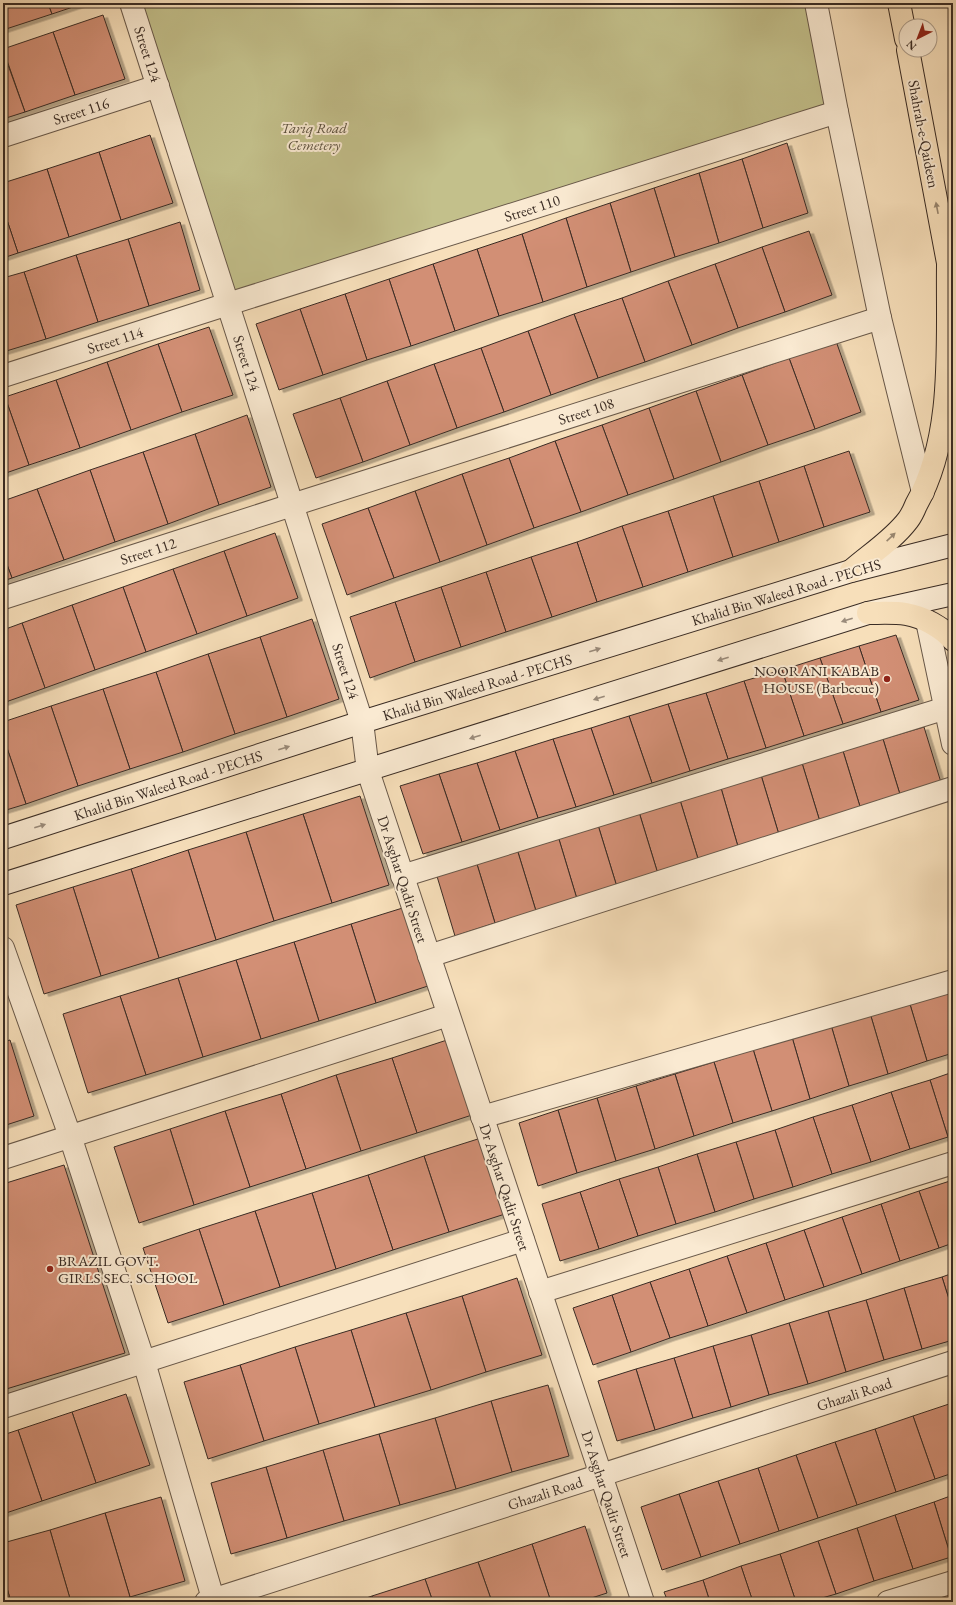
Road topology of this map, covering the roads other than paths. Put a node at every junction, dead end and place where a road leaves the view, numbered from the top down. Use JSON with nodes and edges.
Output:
{"nodes":[{"id":1,"x":132,"y":3,"type":"edge"},
{"id":2,"x":816,"y":3,"type":"edge"},
{"id":3,"x":899,"y":3,"type":"edge"},
{"id":4,"x":902,"y":18,"type":"edge"},
{"id":5,"x":909,"y":58,"type":"edge"},
{"id":6,"x":158,"y":86,"type":"junction"},
{"id":7,"x":836,"y":112,"type":"junction"},
{"id":8,"x":3,"y":136,"type":"edge"},
{"id":9,"x":948,"y":266,"type":"junction"},
{"id":10,"x":953,"y":288,"type":"edge"},
{"id":11,"x":228,"y":304,"type":"junction"},
{"id":12,"x":880,"y":318,"type":"junction"},
{"id":13,"x":3,"y":376,"type":"edge"},
{"id":14,"x":923,"y":492,"type":"junction"},
{"id":15,"x":292,"y":505,"type":"junction"},
{"id":16,"x":953,"y":545,"type":"edge"},
{"id":17,"x":850,"y":571,"type":"junction"},
{"id":18,"x":953,"y":594,"type":"edge"},
{"id":19,"x":3,"y":598,"type":"edge"},
{"id":20,"x":868,"y":613,"type":"junction"},
{"id":21,"x":927,"y":621,"type":"junction"},
{"id":22,"x":953,"y":640,"type":"edge"},
{"id":23,"x":946,"y":708,"type":"junction"},
{"id":24,"x":362,"y":722,"type":"junction"},
{"id":25,"x":953,"y":744,"type":"edge"},
{"id":26,"x":368,"y":771,"type":"junction"},
{"id":27,"x":953,"y":788,"type":"edge"},
{"id":28,"x":3,"y":838,"type":"edge"},
{"id":29,"x":402,"y":876,"type":"junction"},
{"id":30,"x":3,"y":884,"type":"edge"},
{"id":31,"x":3,"y":948,"type":"edge"},
{"id":32,"x":429,"y":956,"type":"junction"},
{"id":33,"x":953,"y":981,"type":"edge"},
{"id":34,"x":448,"y":1015,"type":"junction"},
{"id":35,"x":482,"y":1117,"type":"junction"},
{"id":36,"x":70,"y":1136,"type":"junction"},
{"id":37,"x":3,"y":1158,"type":"edge"},
{"id":38,"x":953,"y":1163,"type":"edge"},
{"id":39,"x":523,"y":1240,"type":"junction"},
{"id":40,"x":540,"y":1292,"type":"junction"},
{"id":41,"x":144,"y":1362,"type":"junction"},
{"id":42,"x":953,"y":1362,"type":"edge"},
{"id":43,"x":3,"y":1407,"type":"edge"},
{"id":44,"x":601,"y":1475,"type":"junction"},
{"id":45,"x":953,"y":1582,"type":"edge"},
{"id":46,"x":211,"y":1601,"type":"edge"},
{"id":47,"x":643,"y":1602,"type":"edge"},
{"id":48,"x":888,"y":1602,"type":"edge"}],
"edges":[{"from":1,"to":6,"type":"street","name":"Street 124"},
{"from":2,"to":7,"type":"street"},
{"from":3,"to":4,"type":"main road"},
{"from":9,"to":5,"type":"main road","name":"Shahrah-e-Qaideen","one_way":true},
{"from":6,"to":8,"type":"street","name":"Street 116"},
{"from":6,"to":11,"type":"street","name":"Street 124"},
{"from":7,"to":11,"type":"street","name":"Street 110"},
{"from":7,"to":12,"type":"street"},
{"from":9,"to":10,"type":"main road","name":"Shahrah-e-Qaideen"},
{"from":9,"to":14,"type":"main road"},
{"from":11,"to":13,"type":"street","name":"Street 114"},
{"from":11,"to":15,"type":"street","name":"Street 124"},
{"from":12,"to":14,"type":"street"},
{"from":12,"to":15,"type":"street","name":"Street 108"},
{"from":17,"to":14,"type":"main road","one_way":true},
{"from":15,"to":19,"type":"street","name":"Street 112"},
{"from":15,"to":24,"type":"street","name":"Street 124"},
{"from":16,"to":17,"type":"street","name":"Khalid Bin Waleed Road - PECHS"},
{"from":24,"to":17,"type":"street","name":"Khalid Bin Waleed Road - PECHS","one_way":true},
{"from":18,"to":20,"type":"street"},
{"from":20,"to":21,"type":"main road"},
{"from":20,"to":26,"type":"street","one_way":true},
{"from":21,"to":22,"type":"main road"},
{"from":21,"to":23,"type":"street"},
{"from":23,"to":25,"type":"street"},
{"from":23,"to":29,"type":"street"},
{"from":24,"to":26,"type":"street","name":"Street 124"},
{"from":28,"to":24,"type":"street","name":"Khalid Bin Waleed Road - PECHS","one_way":true},
{"from":26,"to":29,"type":"street","name":"Dr Asghar Qadir Street"},
{"from":26,"to":30,"type":"street"},
{"from":27,"to":32,"type":"street"},
{"from":29,"to":32,"type":"street","name":"Dr Asghar Qadir Street"},
{"from":31,"to":36,"type":"street"},
{"from":32,"to":34,"type":"street","name":"Dr Asghar Qadir Street"},
{"from":33,"to":35,"type":"street"},
{"from":34,"to":35,"type":"street","name":"Dr Asghar Qadir Street"},
{"from":34,"to":36,"type":"street"},
{"from":35,"to":39,"type":"street","name":"Dr Asghar Qadir Street"},
{"from":36,"to":37,"type":"street"},
{"from":36,"to":41,"type":"street"},
{"from":38,"to":40,"type":"street"},
{"from":39,"to":40,"type":"street","name":"Dr Asghar Qadir Street"},
{"from":39,"to":41,"type":"street"},
{"from":40,"to":44,"type":"street","name":"Dr Asghar Qadir Street"},
{"from":41,"to":43,"type":"street"},
{"from":41,"to":46,"type":"street"},
{"from":42,"to":44,"type":"street","name":"Ghazali Road"},
{"from":44,"to":46,"type":"street","name":"Ghazali Road"},
{"from":44,"to":47,"type":"street","name":"Dr Asghar Qadir Street"},
{"from":45,"to":48,"type":"street"}]}
